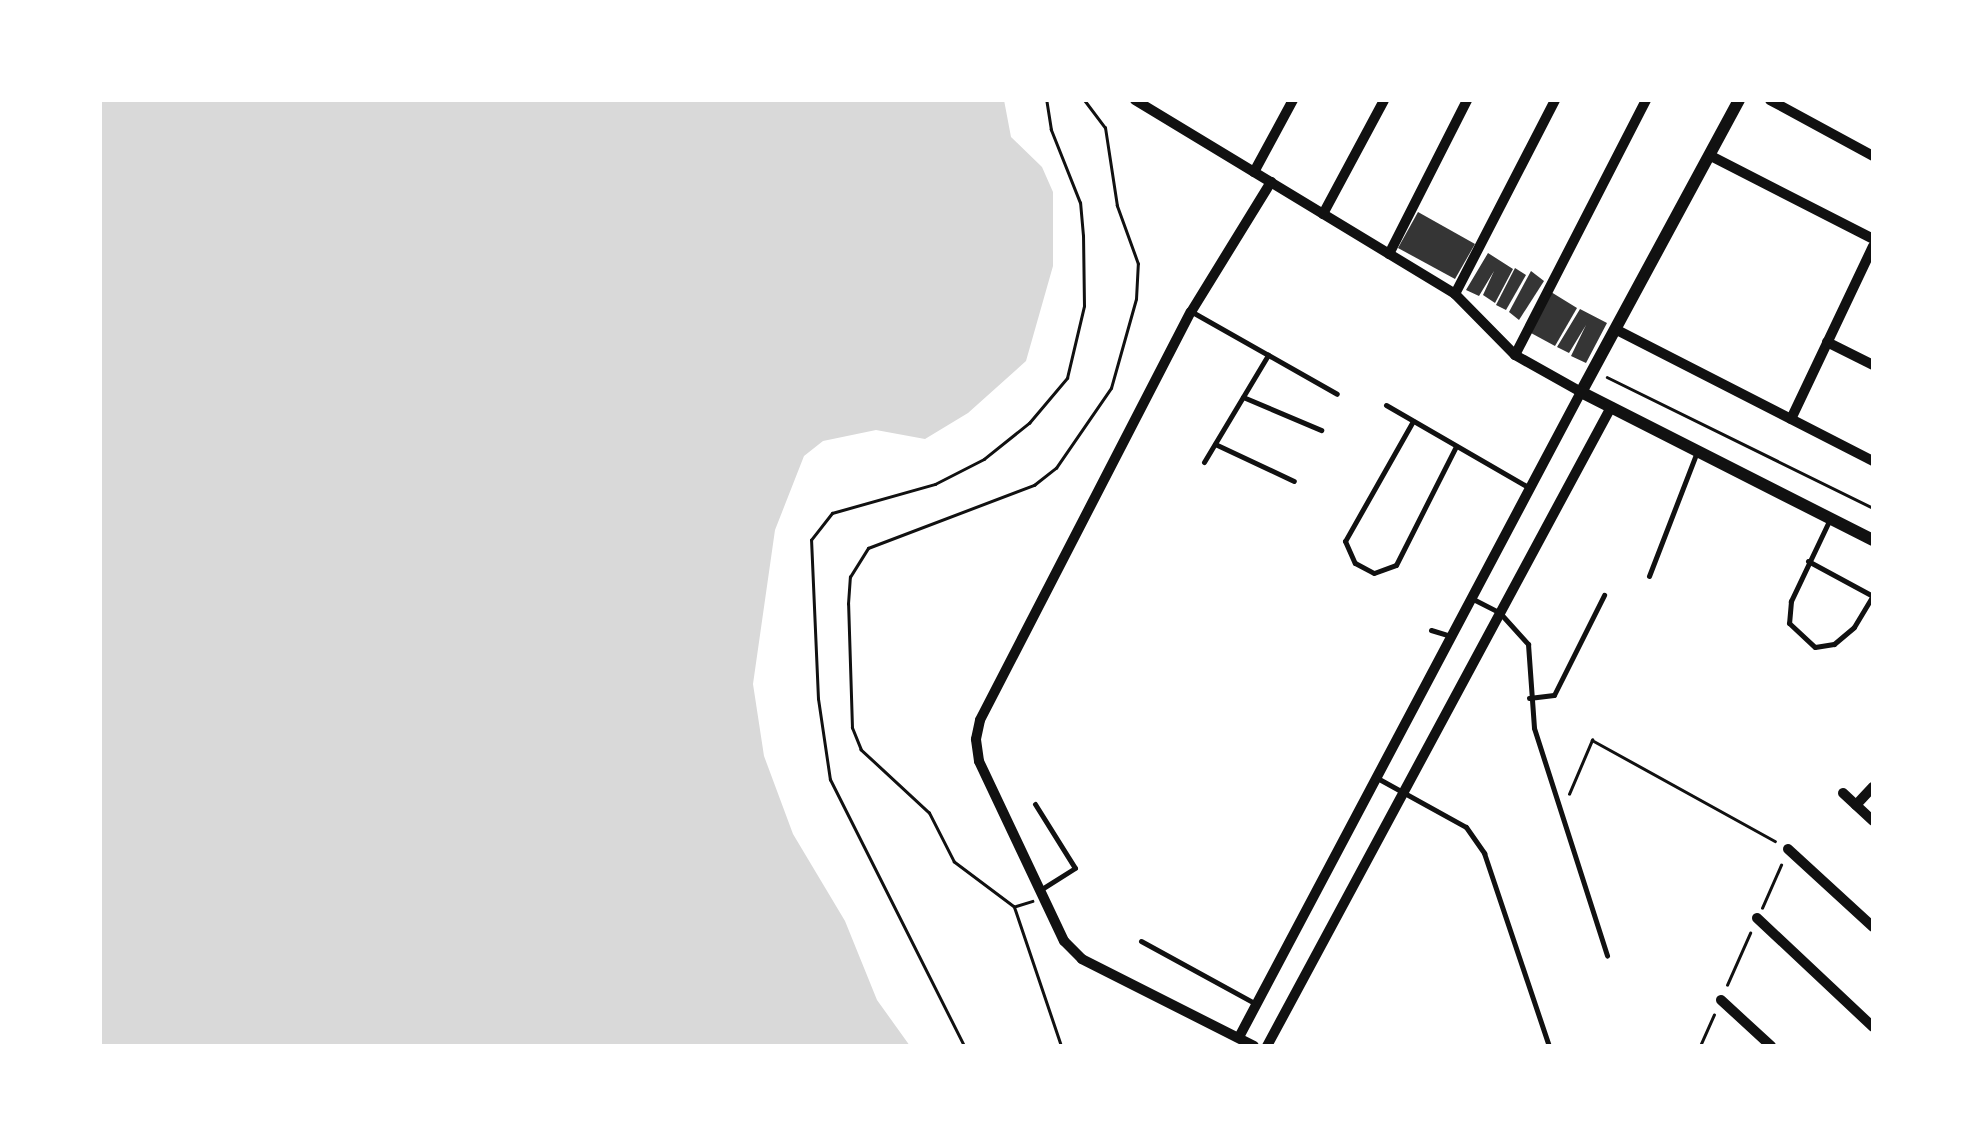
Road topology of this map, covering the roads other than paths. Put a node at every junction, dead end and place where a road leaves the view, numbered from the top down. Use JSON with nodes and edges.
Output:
{"nodes":[{"id":1,"x":1134,"y":100,"type":"edge"},
{"id":2,"x":1293,"y":100,"type":"edge"},
{"id":3,"x":1384,"y":100,"type":"edge"},
{"id":4,"x":1466,"y":100,"type":"edge"},
{"id":5,"x":1555,"y":100,"type":"edge"},
{"id":6,"x":1646,"y":100,"type":"edge"},
{"id":7,"x":1739,"y":100,"type":"edge"},
{"id":8,"x":1770,"y":100,"type":"edge"},
{"id":9,"x":1709,"y":156,"type":"junction"},
{"id":10,"x":1873,"y":156,"type":"edge"},
{"id":11,"x":1254,"y":172,"type":"junction"},
{"id":12,"x":1271,"y":182,"type":"junction"},
{"id":13,"x":1324,"y":214,"type":"junction"},
{"id":14,"x":1873,"y":238,"type":"edge"},
{"id":15,"x":1873,"y":246,"type":"edge"},
{"id":16,"x":1389,"y":254,"type":"junction"},
{"id":17,"x":1859,"y":276,"type":"junction"},
{"id":18,"x":1873,"y":283,"type":"edge"},
{"id":19,"x":1455,"y":294,"type":"junction"},
{"id":20,"x":1191,"y":312,"type":"junction"},
{"id":21,"x":1615,"y":328,"type":"junction"},
{"id":22,"x":1828,"y":342,"type":"junction"},
{"id":23,"x":1268,"y":355,"type":"junction"},
{"id":24,"x":1515,"y":355,"type":"junction"},
{"id":25,"x":1873,"y":365,"type":"edge"},
{"id":26,"x":1581,"y":392,"type":"junction"},
{"id":27,"x":1337,"y":394,"type":"dead end"},
{"id":28,"x":1243,"y":397,"type":"junction"},
{"id":29,"x":1386,"y":405,"type":"dead end"},
{"id":30,"x":1611,"y":407,"type":"junction"},
{"id":31,"x":1791,"y":418,"type":"junction"},
{"id":32,"x":1413,"y":421,"type":"junction"},
{"id":33,"x":1320,"y":430,"type":"dead end"},
{"id":34,"x":1215,"y":444,"type":"junction"},
{"id":35,"x":1456,"y":446,"type":"junction"},
{"id":36,"x":1697,"y":451,"type":"junction"},
{"id":37,"x":1873,"y":461,"type":"edge"},
{"id":38,"x":1204,"y":462,"type":"dead end"},
{"id":39,"x":1294,"y":482,"type":"dead end"},
{"id":40,"x":1530,"y":488,"type":"junction"},
{"id":41,"x":1830,"y":518,"type":"junction"},
{"id":42,"x":1873,"y":540,"type":"edge"},
{"id":43,"x":1808,"y":561,"type":"junction"},
{"id":44,"x":1649,"y":576,"type":"dead end"},
{"id":45,"x":1604,"y":595,"type":"dead end"},
{"id":46,"x":1873,"y":595,"type":"edge"},
{"id":47,"x":1472,"y":598,"type":"junction"},
{"id":48,"x":1500,"y":612,"type":"junction"},
{"id":49,"x":1431,"y":630,"type":"dead end"},
{"id":50,"x":1451,"y":636,"type":"junction"},
{"id":51,"x":1529,"y":698,"type":"junction"},
{"id":52,"x":1376,"y":778,"type":"junction"},
{"id":53,"x":1873,"y":788,"type":"edge"},
{"id":54,"x":1404,"y":792,"type":"junction"},
{"id":55,"x":1843,"y":792,"type":"dead end"},
{"id":56,"x":1035,"y":804,"type":"dead end"},
{"id":57,"x":1856,"y":804,"type":"junction"},
{"id":58,"x":1873,"y":821,"type":"edge"},
{"id":59,"x":1788,"y":849,"type":"road end"},
{"id":60,"x":1041,"y":894,"type":"junction"},
{"id":61,"x":1757,"y":918,"type":"road end"},
{"id":62,"x":1873,"y":927,"type":"edge"},
{"id":63,"x":1140,"y":941,"type":"dead end"},
{"id":64,"x":1608,"y":956,"type":"dead end"},
{"id":65,"x":1721,"y":1000,"type":"road end"},
{"id":66,"x":1256,"y":1004,"type":"junction"},
{"id":67,"x":1873,"y":1027,"type":"edge"},
{"id":68,"x":1239,"y":1037,"type":"junction"},
{"id":69,"x":1254,"y":1046,"type":"edge"},
{"id":70,"x":1267,"y":1046,"type":"edge"},
{"id":71,"x":1549,"y":1046,"type":"edge"},
{"id":72,"x":1771,"y":1046,"type":"edge"}],
"edges":[{"from":1,"to":11,"type":"street"},
{"from":2,"to":11,"type":"street"},
{"from":3,"to":13,"type":"street"},
{"from":4,"to":16,"type":"street"},
{"from":5,"to":19,"type":"street"},
{"from":6,"to":24,"type":"street"},
{"from":7,"to":9,"type":"street"},
{"from":8,"to":10,"type":"street"},
{"from":9,"to":14,"type":"street"},
{"from":9,"to":21,"type":"street"},
{"from":11,"to":12,"type":"street"},
{"from":12,"to":13,"type":"street"},
{"from":12,"to":20,"type":"street"},
{"from":13,"to":16,"type":"street"},
{"from":15,"to":17,"type":"street"},
{"from":16,"to":19,"type":"street"},
{"from":17,"to":18,"type":"street"},
{"from":17,"to":22,"type":"street"},
{"from":19,"to":24,"type":"street"},
{"from":20,"to":23,"type":"lane"},
{"from":20,"to":60,"type":"street"},
{"from":21,"to":26,"type":"street"},
{"from":21,"to":31,"type":"street"},
{"from":22,"to":25,"type":"street"},
{"from":22,"to":31,"type":"street"},
{"from":23,"to":27,"type":"lane"},
{"from":23,"to":28,"type":"lane"},
{"from":24,"to":26,"type":"street"},
{"from":26,"to":30,"type":"street"},
{"from":26,"to":40,"type":"street"},
{"from":28,"to":33,"type":"lane"},
{"from":28,"to":34,"type":"lane"},
{"from":29,"to":32,"type":"lane"},
{"from":30,"to":36,"type":"street"},
{"from":30,"to":48,"type":"street"},
{"from":31,"to":37,"type":"street"},
{"from":32,"to":35,"type":"lane"},
{"from":32,"to":35,"type":"lane"},
{"from":34,"to":38,"type":"lane"},
{"from":34,"to":39,"type":"lane"},
{"from":35,"to":40,"type":"lane"},
{"from":36,"to":41,"type":"street"},
{"from":36,"to":44,"type":"lane"},
{"from":40,"to":47,"type":"street"},
{"from":41,"to":42,"type":"street"},
{"from":41,"to":43,"type":"lane"},
{"from":43,"to":46,"type":"lane"},
{"from":43,"to":46,"type":"lane"},
{"from":45,"to":51,"type":"lane"},
{"from":47,"to":48,"type":"lane"},
{"from":47,"to":50,"type":"street"},
{"from":48,"to":51,"type":"lane"},
{"from":48,"to":54,"type":"street"},
{"from":49,"to":50,"type":"lane"},
{"from":50,"to":52,"type":"street"},
{"from":51,"to":64,"type":"lane"},
{"from":52,"to":54,"type":"lane"},
{"from":52,"to":66,"type":"street"},
{"from":53,"to":57,"type":"street"},
{"from":54,"to":70,"type":"street"},
{"from":54,"to":71,"type":"lane"},
{"from":55,"to":57,"type":"street"},
{"from":56,"to":60,"type":"lane"},
{"from":57,"to":58,"type":"street"},
{"from":59,"to":62,"type":"street"},
{"from":60,"to":68,"type":"street"},
{"from":61,"to":67,"type":"street"},
{"from":63,"to":66,"type":"lane"},
{"from":65,"to":72,"type":"street"},
{"from":66,"to":68,"type":"street"},
{"from":68,"to":69,"type":"street"}]}
